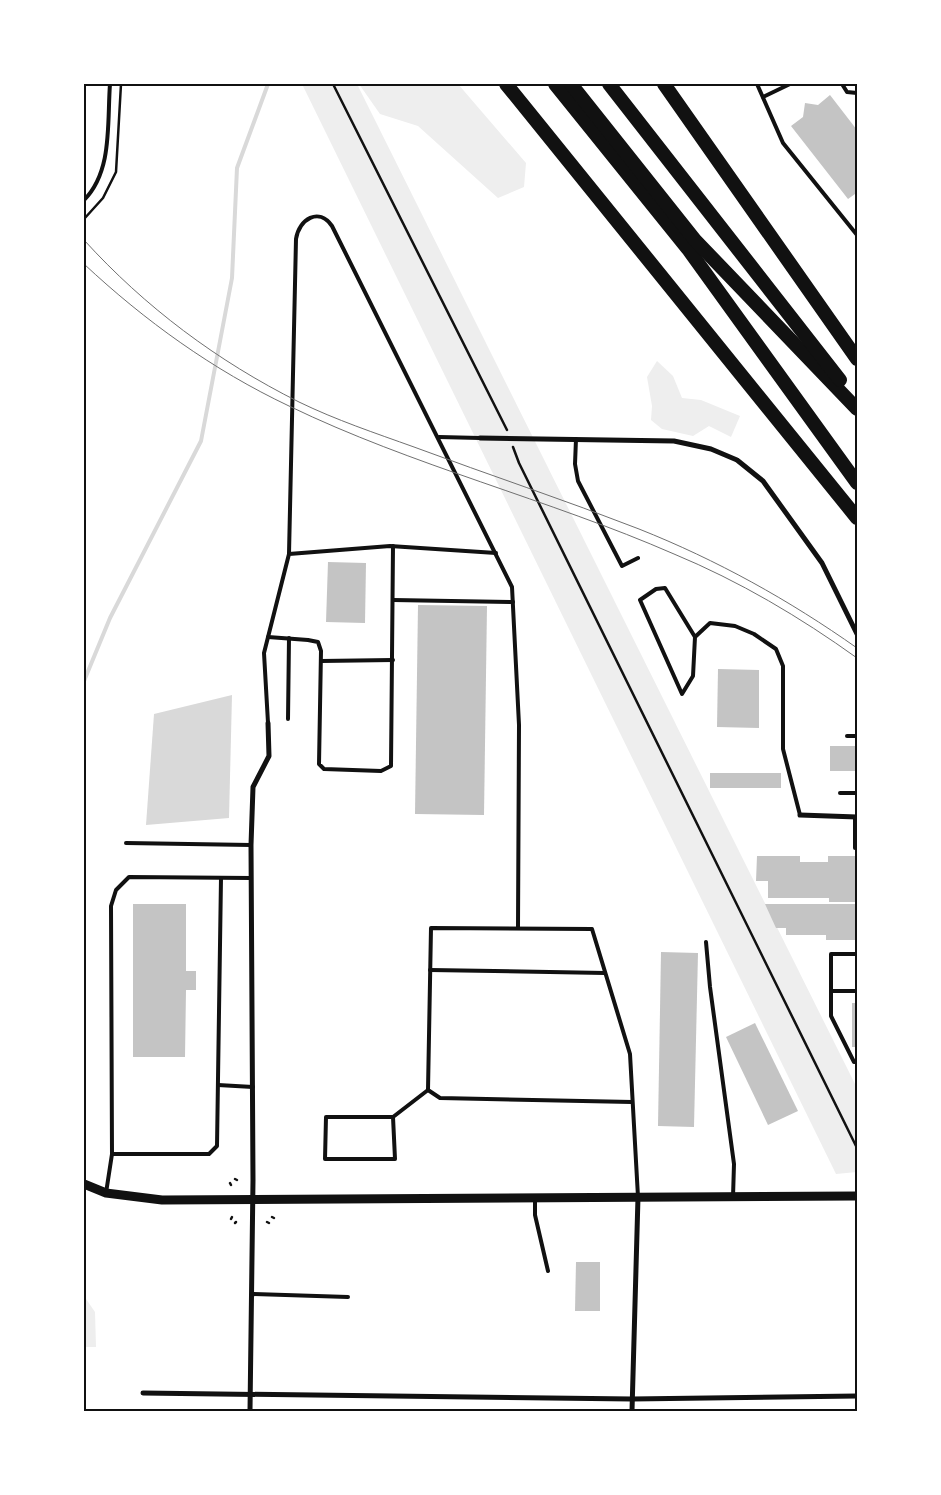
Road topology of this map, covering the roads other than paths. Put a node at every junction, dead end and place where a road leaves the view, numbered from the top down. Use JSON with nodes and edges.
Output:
{"nodes":[{"id":1,"x":110,"y":84,"type":"edge"},
{"id":2,"x":506,"y":84,"type":"edge"},
{"id":3,"x":555,"y":84,"type":"edge"},
{"id":4,"x":571,"y":84,"type":"edge"},
{"id":5,"x":609,"y":84,"type":"edge"},
{"id":6,"x":664,"y":84,"type":"edge"},
{"id":7,"x":757,"y":84,"type":"edge"},
{"id":8,"x":790,"y":84,"type":"edge"},
{"id":9,"x":842,"y":84,"type":"edge"},
{"id":10,"x":857,"y":94,"type":"edge"},
{"id":11,"x":763,"y":97,"type":"junction"},
{"id":12,"x":84,"y":200,"type":"edge"},
{"id":13,"x":857,"y":235,"type":"edge"},
{"id":14,"x":857,"y":359,"type":"edge"},
{"id":15,"x":857,"y":402,"type":"edge"},
{"id":16,"x":857,"y":409,"type":"edge"},
{"id":17,"x":439,"y":437,"type":"junction"},
{"id":18,"x":480,"y":438,"type":"joint"},
{"id":19,"x":576,"y":439,"type":"junction"},
{"id":20,"x":857,"y":482,"type":"edge"},
{"id":21,"x":857,"y":518,"type":"edge"},
{"id":22,"x":393,"y":546,"type":"junction"},
{"id":23,"x":496,"y":553,"type":"junction"},
{"id":24,"x":290,"y":554,"type":"junction"},
{"id":25,"x":638,"y":558,"type":"dead end"},
{"id":26,"x":393,"y":600,"type":"junction"},
{"id":27,"x":512,"y":602,"type":"junction"},
{"id":28,"x":857,"y":634,"type":"edge"},
{"id":29,"x":268,"y":637,"type":"junction"},
{"id":30,"x":695,"y":637,"type":"junction"},
{"id":31,"x":290,"y":638,"type":"junction"},
{"id":32,"x":393,"y":660,"type":"junction"},
{"id":33,"x":321,"y":661,"type":"junction"},
{"id":34,"x":288,"y":718,"type":"dead end"},
{"id":35,"x":268,"y":723,"type":"joint"},
{"id":36,"x":847,"y":736,"type":"dead end"},
{"id":37,"x":857,"y":736,"type":"edge"},
{"id":38,"x":840,"y":793,"type":"dead end"},
{"id":39,"x":857,"y":793,"type":"edge"},
{"id":40,"x":800,"y":815,"type":"joint"},
{"id":41,"x":856,"y":817,"type":"edge"},
{"id":42,"x":126,"y":843,"type":"dead end"},
{"id":43,"x":251,"y":845,"type":"junction"},
{"id":44,"x":854,"y":848,"type":"dead end"},
{"id":45,"x":221,"y":878,"type":"junction"},
{"id":46,"x":251,"y":878,"type":"junction"},
{"id":47,"x":518,"y":928,"type":"junction"},
{"id":48,"x":706,"y":942,"type":"dead end"},
{"id":49,"x":857,"y":954,"type":"edge"},
{"id":50,"x":430,"y":970,"type":"junction"},
{"id":51,"x":605,"y":973,"type":"junction"},
{"id":52,"x":831,"y":991,"type":"junction"},
{"id":53,"x":857,"y":991,"type":"edge"},
{"id":54,"x":857,"y":1062,"type":"edge"},
{"id":55,"x":218,"y":1085,"type":"junction"},
{"id":56,"x":252,"y":1086,"type":"junction"},
{"id":57,"x":428,"y":1090,"type":"junction"},
{"id":58,"x":632,"y":1102,"type":"junction"},
{"id":59,"x":392,"y":1117,"type":"junction"},
{"id":60,"x":112,"y":1154,"type":"junction"},
{"id":61,"x":84,"y":1184,"type":"edge"},
{"id":62,"x":106,"y":1193,"type":"junction"},
{"id":63,"x":857,"y":1196,"type":"edge"},
{"id":64,"x":535,"y":1197,"type":"junction"},
{"id":65,"x":638,"y":1197,"type":"junction"},
{"id":66,"x":734,"y":1197,"type":"junction"},
{"id":67,"x":253,"y":1200,"type":"junction"},
{"id":68,"x":548,"y":1271,"type":"dead end"},
{"id":69,"x":252,"y":1294,"type":"junction"},
{"id":70,"x":348,"y":1297,"type":"dead end"},
{"id":71,"x":143,"y":1393,"type":"dead end"},
{"id":72,"x":251,"y":1396,"type":"junction"},
{"id":73,"x":857,"y":1396,"type":"edge"},
{"id":74,"x":632,"y":1399,"type":"junction"},
{"id":75,"x":250,"y":1411,"type":"edge"},
{"id":76,"x":632,"y":1411,"type":"edge"}],
"edges":[{"from":1,"to":12,"type":"lane"},
{"from":2,"to":21,"type":"highway"},
{"from":3,"to":20,"type":"highway"},
{"from":4,"to":16,"type":"highway"},
{"from":5,"to":15,"type":"highway"},
{"from":6,"to":14,"type":"highway"},
{"from":7,"to":11,"type":"lane"},
{"from":8,"to":11,"type":"lane"},
{"from":9,"to":10,"type":"lane"},
{"from":11,"to":13,"type":"lane"},
{"from":17,"to":18,"type":"lane"},
{"from":17,"to":23,"type":"lane"},
{"from":17,"to":24,"type":"lane"},
{"from":18,"to":19,"type":"street"},
{"from":19,"to":25,"type":"lane"},
{"from":19,"to":28,"type":"street"},
{"from":22,"to":23,"type":"lane"},
{"from":22,"to":24,"type":"lane"},
{"from":22,"to":26,"type":"lane"},
{"from":23,"to":27,"type":"lane"},
{"from":24,"to":29,"type":"lane"},
{"from":26,"to":27,"type":"lane"},
{"from":26,"to":32,"type":"lane"},
{"from":27,"to":47,"type":"lane"},
{"from":29,"to":31,"type":"lane"},
{"from":29,"to":35,"type":"lane"},
{"from":30,"to":30,"type":"lane"},
{"from":30,"to":40,"type":"lane"},
{"from":31,"to":33,"type":"lane"},
{"from":31,"to":34,"type":"lane"},
{"from":32,"to":33,"type":"lane"},
{"from":32,"to":33,"type":"lane"},
{"from":35,"to":43,"type":"street"},
{"from":36,"to":37,"type":"lane"},
{"from":38,"to":39,"type":"lane"},
{"from":40,"to":41,"type":"street"},
{"from":41,"to":44,"type":"lane"},
{"from":42,"to":43,"type":"lane"},
{"from":43,"to":46,"type":"street"},
{"from":45,"to":46,"type":"lane"},
{"from":45,"to":55,"type":"lane"},
{"from":45,"to":60,"type":"lane"},
{"from":46,"to":56,"type":"street"},
{"from":47,"to":50,"type":"lane"},
{"from":47,"to":51,"type":"lane"},
{"from":48,"to":66,"type":"lane"},
{"from":49,"to":52,"type":"lane"},
{"from":50,"to":51,"type":"lane"},
{"from":50,"to":57,"type":"lane"},
{"from":51,"to":58,"type":"lane"},
{"from":52,"to":53,"type":"lane"},
{"from":52,"to":54,"type":"lane"},
{"from":55,"to":56,"type":"lane"},
{"from":55,"to":60,"type":"lane"},
{"from":56,"to":67,"type":"street"},
{"from":57,"to":58,"type":"lane"},
{"from":57,"to":59,"type":"lane"},
{"from":58,"to":65,"type":"lane"},
{"from":59,"to":59,"type":"lane"},
{"from":60,"to":62,"type":"lane"},
{"from":61,"to":62,"type":"street"},
{"from":62,"to":67,"type":"street"},
{"from":63,"to":66,"type":"street"},
{"from":64,"to":65,"type":"street"},
{"from":64,"to":67,"type":"street"},
{"from":64,"to":68,"type":"lane"},
{"from":65,"to":66,"type":"street"},
{"from":65,"to":74,"type":"street"},
{"from":67,"to":69,"type":"street"},
{"from":69,"to":70,"type":"lane"},
{"from":69,"to":72,"type":"street"},
{"from":71,"to":72,"type":"street"},
{"from":72,"to":74,"type":"street"},
{"from":72,"to":75,"type":"street"},
{"from":73,"to":74,"type":"street"},
{"from":74,"to":76,"type":"street"}]}
